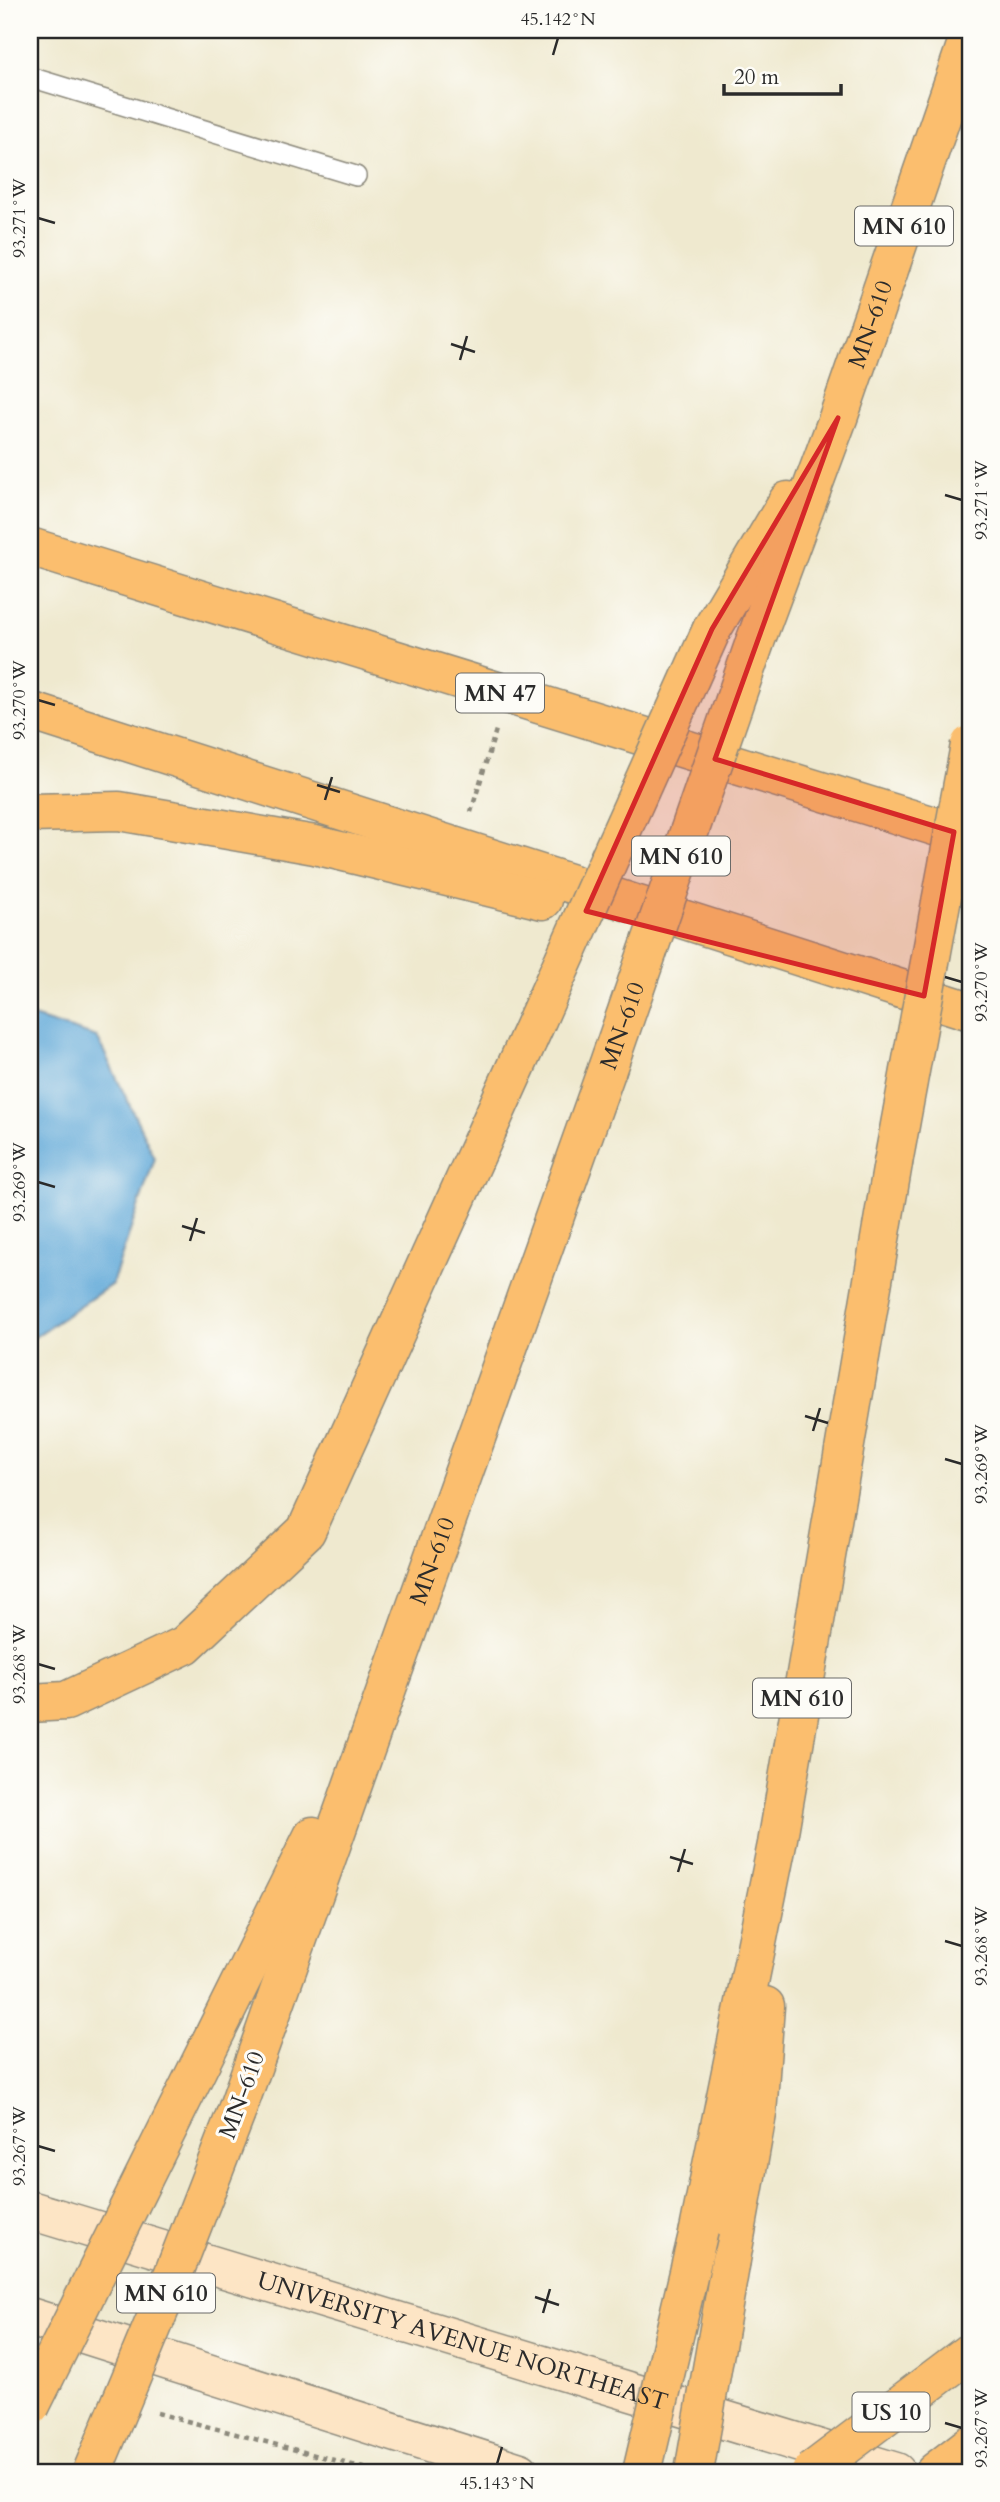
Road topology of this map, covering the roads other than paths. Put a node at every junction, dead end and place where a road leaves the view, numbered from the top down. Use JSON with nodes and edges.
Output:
{"nodes":[{"id":1,"x":970,"y":34,"type":"edge"},
{"id":2,"x":30,"y":77,"type":"edge"},
{"id":3,"x":356,"y":176,"type":"dead end"},
{"id":4,"x":838,"y":418,"type":"junction"},
{"id":5,"x":30,"y":547,"type":"edge"},
{"id":6,"x":30,"y":711,"type":"edge"},
{"id":7,"x":970,"y":745,"type":"edge"},
{"id":8,"x":30,"y":813,"type":"edge"},
{"id":9,"x":970,"y":837,"type":"edge"},
{"id":10,"x":875,"y":981,"type":"junction"},
{"id":11,"x":970,"y":1011,"type":"edge"},
{"id":12,"x":393,"y":1674,"type":"junction"},
{"id":13,"x":30,"y":1703,"type":"edge"},
{"id":14,"x":777,"y":1844,"type":"junction"},
{"id":15,"x":30,"y":2210,"type":"edge"},
{"id":16,"x":30,"y":2317,"type":"edge"},
{"id":17,"x":970,"y":2352,"type":"edge"},
{"id":18,"x":30,"y":2407,"type":"edge"},
{"id":19,"x":970,"y":2445,"type":"edge"},
{"id":20,"x":92,"y":2472,"type":"edge"},
{"id":21,"x":520,"y":2472,"type":"edge"},
{"id":22,"x":642,"y":2472,"type":"edge"},
{"id":23,"x":694,"y":2472,"type":"edge"},
{"id":24,"x":811,"y":2472,"type":"edge"},
{"id":25,"x":896,"y":2472,"type":"edge"},
{"id":26,"x":935,"y":2472,"type":"edge"}],
"edges":[{"from":1,"to":4,"type":"highway","name":"MN-610","number":"MN 610"},
{"from":2,"to":3,"type":"lane"},
{"from":4,"to":12,"type":"highway","name":"MN-610","number":"MN 610","bridge":true},
{"from":4,"to":13,"type":"highway","bridge":true},
{"from":5,"to":9,"type":"highway","number":"MN 47"},
{"from":6,"to":10,"type":"highway"},
{"from":7,"to":14,"type":"highway","number":"MN 610","bridge":true},
{"from":8,"to":10,"type":"highway"},
{"from":10,"to":11,"type":"highway"},
{"from":12,"to":18,"type":"highway","bridge":true},
{"from":12,"to":20,"type":"highway","name":"MN-610","number":"MN 610","bridge":true},
{"from":14,"to":22,"type":"highway","number":"MN 610","bridge":true},
{"from":14,"to":23,"type":"highway","bridge":true},
{"from":15,"to":25,"type":"main road","name":"UNIVERSITY AVENUE NORTHEAST"},
{"from":16,"to":21,"type":"main road"},
{"from":17,"to":24,"type":"highway","number":"US 10","bridge":true},
{"from":19,"to":26,"type":"highway","number":"US 10"}]}
